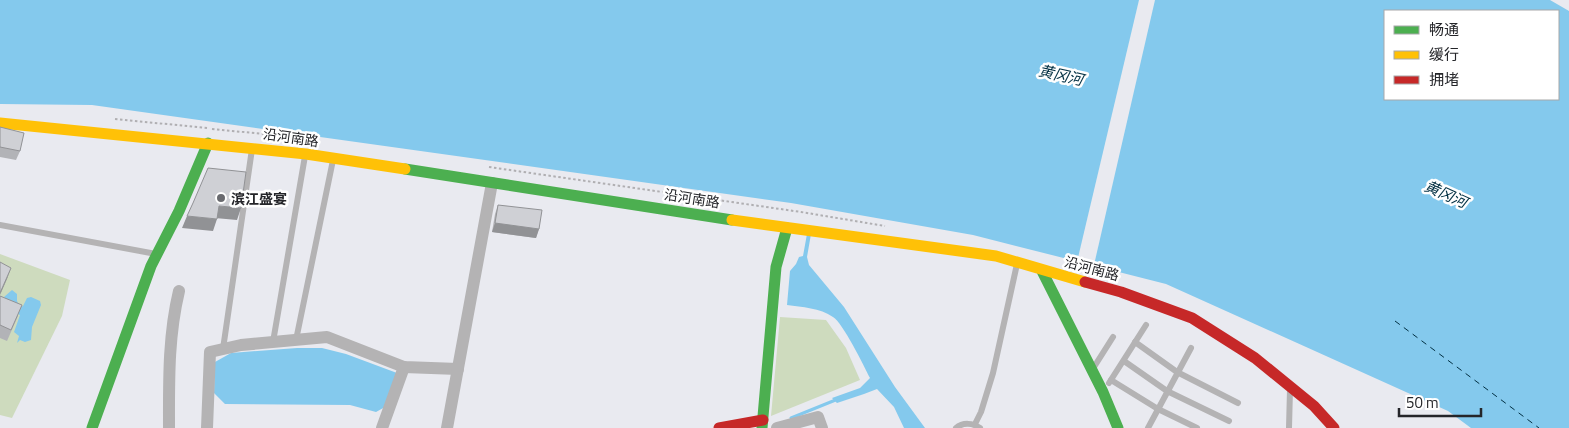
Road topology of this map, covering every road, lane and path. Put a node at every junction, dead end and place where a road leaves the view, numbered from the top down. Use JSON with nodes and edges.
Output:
{"nodes":[{"id":1,"x":0,"y":123,"type":"edge"},
{"id":2,"x":208,"y":143,"type":"junction"},
{"id":3,"x":252,"y":147,"type":"junction"},
{"id":4,"x":306,"y":154,"type":"junction"},
{"id":5,"x":333,"y":158,"type":"junction"},
{"id":6,"x":492,"y":183,"type":"junction"},
{"id":7,"x":0,"y":225,"type":"edge"},
{"id":8,"x":787,"y":228,"type":"junction"},
{"id":9,"x":158,"y":254,"type":"junction"},
{"id":10,"x":1018,"y":263,"type":"junction"},
{"id":11,"x":1042,"y":270,"type":"junction"},
{"id":12,"x":179,"y":292,"type":"dead end"},
{"id":13,"x":1146,"y":325,"type":"dead end"},
{"id":14,"x":1114,"y":336,"type":"dead end"},
{"id":15,"x":296,"y":340,"type":"junction"},
{"id":16,"x":273,"y":342,"type":"junction"},
{"id":17,"x":1135,"y":342,"type":"junction"},
{"id":18,"x":1190,"y":348,"type":"dead end"},
{"id":19,"x":223,"y":350,"type":"junction"},
{"id":20,"x":1124,"y":361,"type":"junction"},
{"id":21,"x":404,"y":367,"type":"junction"},
{"id":22,"x":458,"y":369,"type":"junction"},
{"id":23,"x":1092,"y":370,"type":"junction"},
{"id":24,"x":1177,"y":372,"type":"junction"},
{"id":25,"x":1111,"y":380,"type":"junction"},
{"id":26,"x":1290,"y":387,"type":"junction"},
{"id":27,"x":1167,"y":391,"type":"junction"},
{"id":28,"x":1103,"y":392,"type":"junction"},
{"id":29,"x":1238,"y":403,"type":"dead end"},
{"id":30,"x":1158,"y":409,"type":"junction"},
{"id":31,"x":1229,"y":421,"type":"dead end"},
{"id":32,"x":762,"y":424,"type":"edge"},
{"id":33,"x":978,"y":426,"type":"edge"},
{"id":34,"x":1150,"y":427,"type":"edge"},
{"id":35,"x":92,"y":428,"type":"edge"},
{"id":36,"x":169,"y":428,"type":"edge"},
{"id":37,"x":207,"y":428,"type":"edge"},
{"id":38,"x":382,"y":428,"type":"edge"},
{"id":39,"x":447,"y":428,"type":"edge"},
{"id":40,"x":719,"y":428,"type":"edge"},
{"id":41,"x":776,"y":428,"type":"edge"},
{"id":42,"x":822,"y":428,"type":"edge"},
{"id":43,"x":956,"y":428,"type":"edge"},
{"id":44,"x":1118,"y":428,"type":"edge"},
{"id":45,"x":1197,"y":428,"type":"edge"},
{"id":46,"x":1288,"y":428,"type":"edge"},
{"id":47,"x":1334,"y":428,"type":"edge"}],
"edges":[{"from":1,"to":2,"type":"main road","name":"沿河南路"},
{"from":2,"to":3,"type":"main road","name":"沿河南路"},
{"from":2,"to":9,"type":"main road"},
{"from":3,"to":4,"type":"main road","name":"沿河南路"},
{"from":3,"to":19,"type":"lane"},
{"from":4,"to":5,"type":"main road","name":"沿河南路"},
{"from":4,"to":16,"type":"lane"},
{"from":5,"to":6,"type":"main road","name":"沿河南路"},
{"from":5,"to":15,"type":"lane"},
{"from":6,"to":8,"type":"main road","name":"沿河南路"},
{"from":6,"to":22,"type":"street"},
{"from":7,"to":9,"type":"lane"},
{"from":8,"to":10,"type":"main road","name":"沿河南路"},
{"from":8,"to":32,"type":"main road"},
{"from":9,"to":35,"type":"main road"},
{"from":10,"to":11,"type":"main road","name":"沿河南路"},
{"from":10,"to":33,"type":"lane"},
{"from":11,"to":23,"type":"main road"},
{"from":11,"to":26,"type":"main road","name":"沿河南路"},
{"from":12,"to":36,"type":"street"},
{"from":13,"to":17,"type":"lane"},
{"from":14,"to":23,"type":"lane"},
{"from":15,"to":16,"type":"street"},
{"from":15,"to":21,"type":"street"},
{"from":16,"to":19,"type":"street"},
{"from":17,"to":20,"type":"lane"},
{"from":17,"to":24,"type":"lane"},
{"from":18,"to":24,"type":"lane"},
{"from":19,"to":37,"type":"street"},
{"from":20,"to":25,"type":"lane"},
{"from":20,"to":27,"type":"lane"},
{"from":21,"to":22,"type":"street"},
{"from":21,"to":38,"type":"street"},
{"from":22,"to":39,"type":"street"},
{"from":23,"to":28,"type":"main road"},
{"from":24,"to":27,"type":"lane"},
{"from":24,"to":29,"type":"lane"},
{"from":25,"to":28,"type":"lane"},
{"from":25,"to":30,"type":"lane"},
{"from":26,"to":46,"type":"lane"},
{"from":26,"to":47,"type":"main road","name":"沿河南路"},
{"from":27,"to":30,"type":"lane"},
{"from":27,"to":31,"type":"lane"},
{"from":28,"to":44,"type":"main road"},
{"from":30,"to":34,"type":"lane"},
{"from":30,"to":45,"type":"lane"},
{"from":32,"to":40,"type":"main road"},
{"from":33,"to":43,"type":"lane"},
{"from":41,"to":42,"type":"street"}]}
